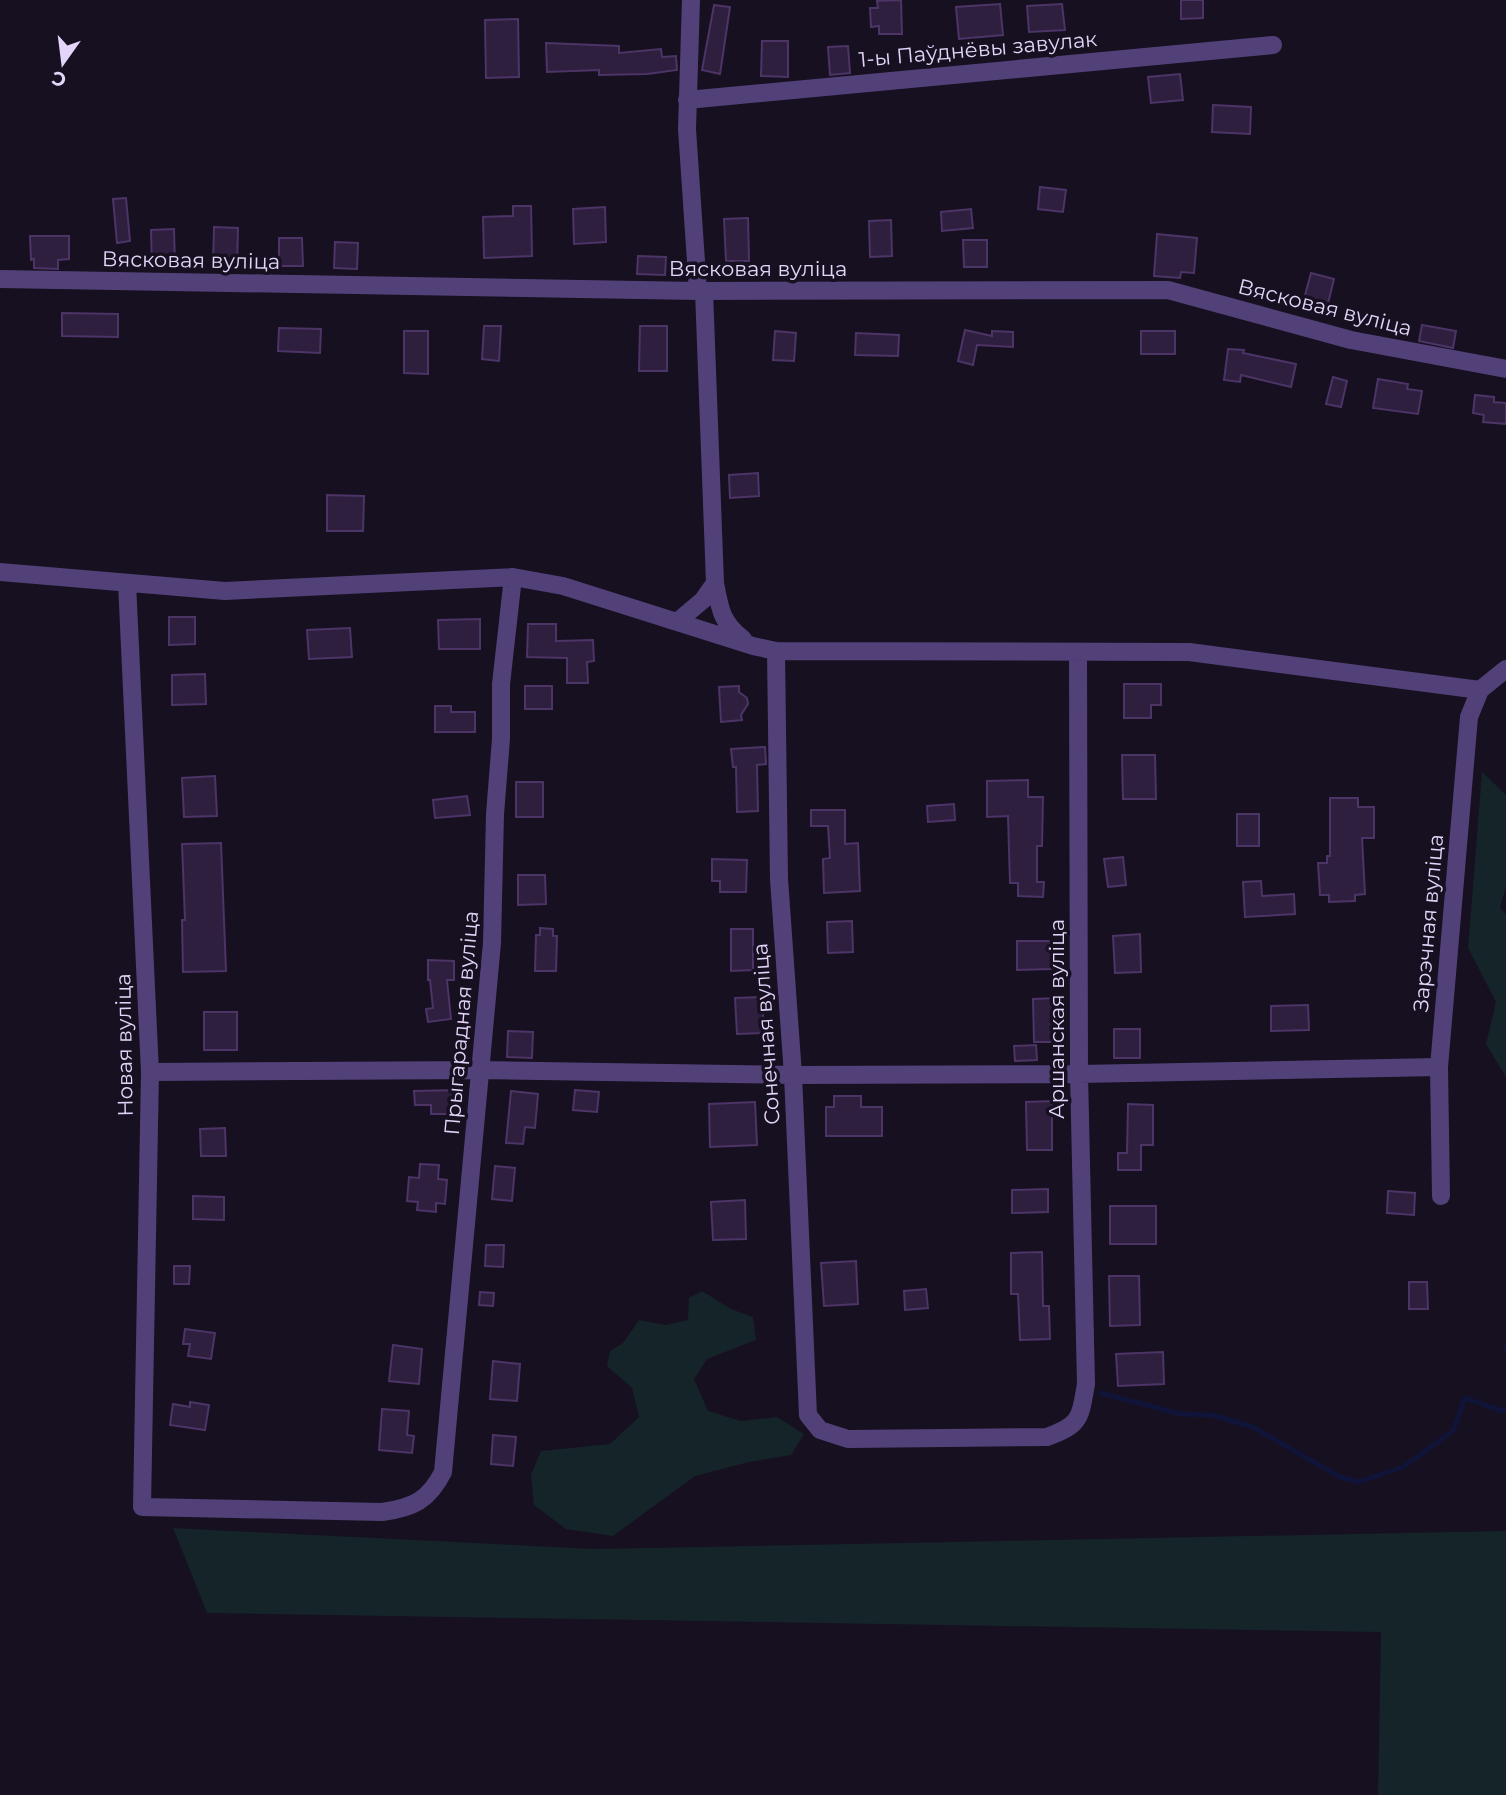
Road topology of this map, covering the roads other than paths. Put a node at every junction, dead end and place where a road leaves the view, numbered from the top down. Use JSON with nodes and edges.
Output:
{"nodes":[{"id":1,"x":691,"y":0,"type":"edge"},
{"id":2,"x":1273,"y":45,"type":"dead end"},
{"id":3,"x":687,"y":100,"type":"junction"},
{"id":4,"x":0,"y":279,"type":"edge"},
{"id":5,"x":701,"y":291,"type":"junction"},
{"id":6,"x":1506,"y":369,"type":"edge"},
{"id":7,"x":0,"y":572,"type":"edge"},
{"id":8,"x":513,"y":578,"type":"junction"},
{"id":9,"x":127,"y":583,"type":"junction"},
{"id":10,"x":716,"y":583,"type":"junction"},
{"id":11,"x":677,"y":622,"type":"junction"},
{"id":12,"x":753,"y":646,"type":"junction"},
{"id":13,"x":776,"y":651,"type":"junction"},
{"id":14,"x":1078,"y":653,"type":"junction"},
{"id":15,"x":1506,"y":669,"type":"edge"},
{"id":16,"x":1480,"y":690,"type":"junction"},
{"id":17,"x":1438,"y":1067,"type":"junction"},
{"id":18,"x":481,"y":1070,"type":"junction"},
{"id":19,"x":150,"y":1072,"type":"junction"},
{"id":20,"x":1079,"y":1074,"type":"junction"},
{"id":21,"x":793,"y":1075,"type":"junction"},
{"id":22,"x":1441,"y":1196,"type":"dead end"},
{"id":23,"x":808,"y":1415,"type":"joint"},
{"id":24,"x":142,"y":1507,"type":"joint"}],
"edges":[{"from":1,"to":3,"type":"street"},
{"from":2,"to":3,"type":"street","name":"1-ы Паўднёвы завулак"},
{"from":3,"to":5,"type":"street"},
{"from":4,"to":5,"type":"street","name":"Вясковая вуліца"},
{"from":5,"to":6,"type":"street","name":"Вясковая вуліца"},
{"from":5,"to":10,"type":"street"},
{"from":7,"to":9,"type":"street"},
{"from":8,"to":9,"type":"street"},
{"from":8,"to":11,"type":"street"},
{"from":8,"to":18,"type":"street","name":"Прыгарадная вуліца"},
{"from":9,"to":19,"type":"street","name":"Новая вуліца"},
{"from":10,"to":11,"type":"street"},
{"from":10,"to":12,"type":"street"},
{"from":11,"to":12,"type":"street"},
{"from":12,"to":13,"type":"street"},
{"from":13,"to":14,"type":"street"},
{"from":13,"to":21,"type":"street","name":"Сонечная вуліца"},
{"from":14,"to":16,"type":"street"},
{"from":14,"to":20,"type":"street","name":"Аршанская вуліца"},
{"from":15,"to":16,"type":"street"},
{"from":16,"to":17,"type":"street","name":"Зарэчная вуліца"},
{"from":17,"to":20,"type":"street"},
{"from":17,"to":22,"type":"street","name":"Зарэчная вуліца"},
{"from":18,"to":19,"type":"street"},
{"from":18,"to":21,"type":"street"},
{"from":18,"to":24,"type":"street","name":"Прыгарадная вуліца"},
{"from":19,"to":24,"type":"street","name":"Новая вуліца"},
{"from":20,"to":21,"type":"street"},
{"from":20,"to":23,"type":"street","name":"Аршанская вуліца"},
{"from":21,"to":23,"type":"street","name":"Сонечная вуліца"}]}
